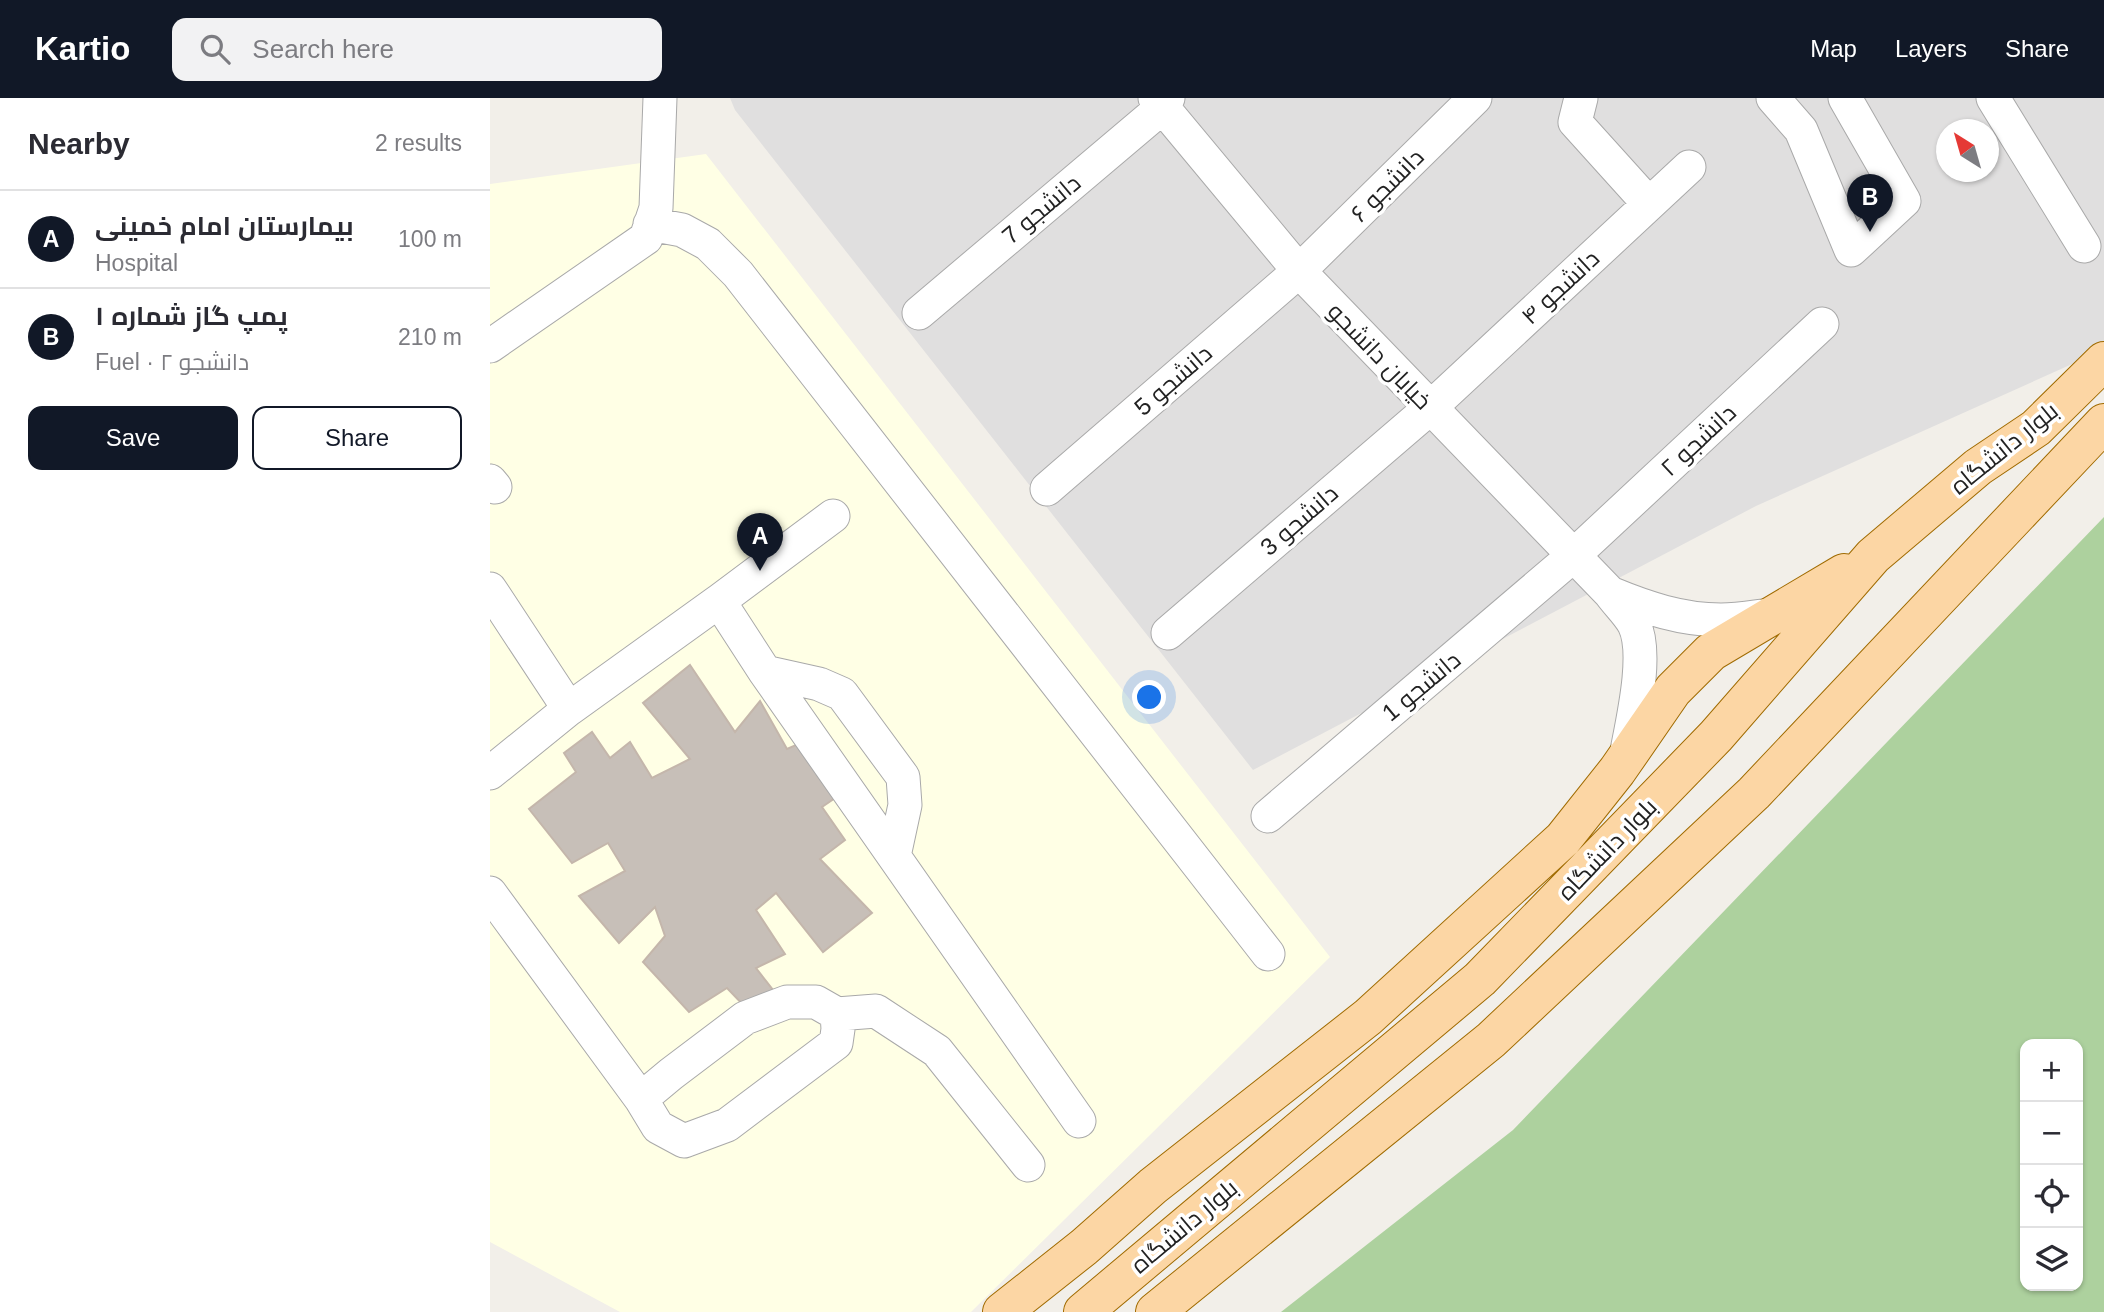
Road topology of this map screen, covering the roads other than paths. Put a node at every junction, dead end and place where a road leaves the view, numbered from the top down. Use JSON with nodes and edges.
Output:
{"nodes":[{"id":1,"x":660,"y":98,"type":"edge"},
{"id":2,"x":1475,"y":98,"type":"edge"},
{"id":3,"x":1581,"y":98,"type":"edge"},
{"id":4,"x":1773,"y":98,"type":"edge"},
{"id":5,"x":1845,"y":98,"type":"edge"},
{"id":6,"x":1993,"y":98,"type":"edge"},
{"id":7,"x":1162,"y":101,"type":"edge"},
{"id":8,"x":1689,"y":167,"type":"dead end"},
{"id":9,"x":1649,"y":204,"type":"junction"},
{"id":10,"x":650,"y":224,"type":"junction"},
{"id":11,"x":2084,"y":246,"type":"dead end"},
{"id":12,"x":1299,"y":271,"type":"junction"},
{"id":13,"x":919,"y":313,"type":"dead end"},
{"id":14,"x":1822,"y":324,"type":"dead end"},
{"id":15,"x":490,"y":346,"type":"edge"},
{"id":16,"x":2104,"y":361,"type":"edge"},
{"id":17,"x":1430,"y":408,"type":"junction"},
{"id":18,"x":2104,"y":423,"type":"edge"},
{"id":19,"x":2088,"y":446,"type":"edge"},
{"id":20,"x":1047,"y":489,"type":"dead end"},
{"id":21,"x":834,"y":516,"type":"dead end"},
{"id":22,"x":1573,"y":556,"type":"junction"},
{"id":23,"x":1872,"y":556,"type":"junction"},
{"id":24,"x":490,"y":589,"type":"edge"},
{"id":25,"x":1610,"y":593,"type":"junction"},
{"id":26,"x":719,"y":601,"type":"junction"},
{"id":27,"x":1773,"y":615,"type":"junction"},
{"id":28,"x":1168,"y":633,"type":"dead end"},
{"id":29,"x":765,"y":673,"type":"junction"},
{"id":30,"x":569,"y":709,"type":"junction"},
{"id":31,"x":1625,"y":759,"type":"junction"},
{"id":32,"x":490,"y":773,"type":"edge"},
{"id":33,"x":1268,"y":816,"type":"dead end"},
{"id":34,"x":894,"y":856,"type":"junction"},
{"id":35,"x":490,"y":893,"type":"edge"},
{"id":36,"x":1268,"y":954,"type":"dead end"},
{"id":37,"x":836,"y":1014,"type":"junction"},
{"id":38,"x":641,"y":1099,"type":"junction"},
{"id":39,"x":1079,"y":1121,"type":"dead end"},
{"id":40,"x":1028,"y":1165,"type":"dead end"},
{"id":41,"x":1002,"y":1312,"type":"edge"},
{"id":42,"x":1083,"y":1312,"type":"edge"},
{"id":43,"x":1155,"y":1312,"type":"edge"}],
"edges":[{"from":1,"to":10,"type":"street"},
{"from":2,"to":12,"type":"street","name":"دانشجو ۶"},
{"from":3,"to":9,"type":"street"},
{"from":4,"to":5,"type":"street"},
{"from":6,"to":11,"type":"street"},
{"from":7,"to":12,"type":"street","name":"خیابان دانشجو"},
{"from":7,"to":13,"type":"street","name":"دانشجو 7"},
{"from":8,"to":9,"type":"street","name":"دانشجو ۴"},
{"from":9,"to":17,"type":"street","name":"دانشجو ۴"},
{"from":10,"to":15,"type":"street"},
{"from":10,"to":36,"type":"street"},
{"from":12,"to":17,"type":"street","name":"خیابان دانشجو"},
{"from":12,"to":20,"type":"street","name":"دانشجو 5"},
{"from":14,"to":22,"type":"street","name":"دانشجو ۲"},
{"from":16,"to":23,"type":"main road","name":"بلوار دانشگاه"},
{"from":17,"to":22,"type":"street","name":"خیابان دانشجو"},
{"from":17,"to":28,"type":"street","name":"دانشجو 3"},
{"from":18,"to":19,"type":"main road","name":"بلوار دانشگاه"},
{"from":19,"to":43,"type":"main road","name":"بلوار دانشگاه"},
{"from":21,"to":26,"type":"street"},
{"from":22,"to":25,"type":"street","name":"خیابان دانشجو"},
{"from":22,"to":33,"type":"street","name":"دانشجو 1"},
{"from":23,"to":27,"type":"main road"},
{"from":23,"to":42,"type":"main road","name":"بلوار دانشگاه"},
{"from":24,"to":30,"type":"street"},
{"from":25,"to":27,"type":"street","name":"خیابان دانشجو"},
{"from":25,"to":31,"type":"street","name":"خیابان دانشجو"},
{"from":26,"to":29,"type":"street"},
{"from":26,"to":30,"type":"street"},
{"from":27,"to":31,"type":"main road"},
{"from":29,"to":34,"type":"street"},
{"from":29,"to":34,"type":"street"},
{"from":30,"to":32,"type":"street"},
{"from":31,"to":41,"type":"main road"},
{"from":34,"to":39,"type":"street"},
{"from":35,"to":38,"type":"street"},
{"from":37,"to":38,"type":"street"},
{"from":37,"to":38,"type":"street"},
{"from":37,"to":40,"type":"street"}]}
